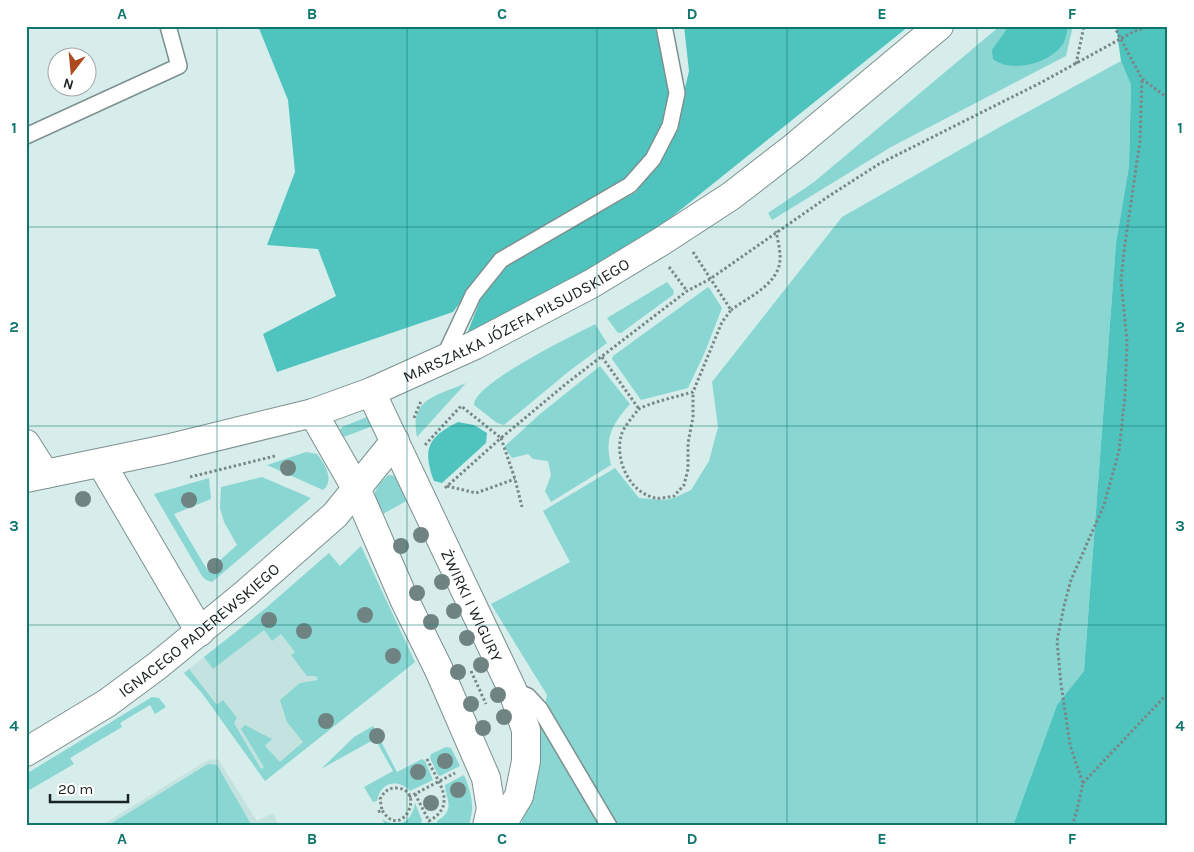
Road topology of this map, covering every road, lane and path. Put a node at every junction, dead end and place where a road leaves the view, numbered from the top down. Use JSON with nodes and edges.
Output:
{"nodes":[{"id":1,"x":168,"y":26,"type":"edge"},
{"id":2,"x":664,"y":26,"type":"edge"},
{"id":3,"x":939,"y":26,"type":"edge"},
{"id":4,"x":1084,"y":26,"type":"edge"},
{"id":5,"x":1114,"y":26,"type":"edge"},
{"id":6,"x":1159,"y":26,"type":"edge"},
{"id":7,"x":1168,"y":28,"type":"edge"},
{"id":8,"x":1121,"y":39,"type":"junction"},
{"id":9,"x":1076,"y":64,"type":"junction"},
{"id":10,"x":1142,"y":79,"type":"junction"},
{"id":11,"x":1168,"y":98,"type":"edge"},
{"id":12,"x":26,"y":136,"type":"edge"},
{"id":13,"x":776,"y":231,"type":"junction"},
{"id":14,"x":693,"y":252,"type":"dead end"},
{"id":15,"x":668,"y":266,"type":"dead end"},
{"id":16,"x":710,"y":279,"type":"junction"},
{"id":17,"x":687,"y":291,"type":"junction"},
{"id":18,"x":731,"y":310,"type":"junction"},
{"id":19,"x":602,"y":357,"type":"junction"},
{"id":20,"x":443,"y":360,"type":"junction"},
{"id":21,"x":371,"y":392,"type":"junction"},
{"id":22,"x":693,"y":392,"type":"junction"},
{"id":23,"x":425,"y":398,"type":"dead end"},
{"id":24,"x":640,"y":409,"type":"junction"},
{"id":25,"x":313,"y":412,"type":"junction"},
{"id":26,"x":501,"y":438,"type":"junction"},
{"id":27,"x":26,"y":444,"type":"edge"},
{"id":28,"x":403,"y":444,"type":"junction"},
{"id":29,"x":275,"y":456,"type":"dead end"},
{"id":30,"x":101,"y":463,"type":"junction"},
{"id":31,"x":36,"y":476,"type":"edge"},
{"id":32,"x":190,"y":477,"type":"dead end"},
{"id":33,"x":515,"y":479,"type":"junction"},
{"id":34,"x":447,"y":486,"type":"junction"},
{"id":35,"x":356,"y":488,"type":"junction"},
{"id":36,"x":442,"y":491,"type":"dead end"},
{"id":37,"x":522,"y":507,"type":"dead end"},
{"id":38,"x":200,"y":632,"type":"junction"},
{"id":39,"x":512,"y":689,"type":"junction"},
{"id":40,"x":1168,"y":693,"type":"edge"},
{"id":41,"x":26,"y":752,"type":"edge"},
{"id":42,"x":426,"y":756,"type":"dead end"},
{"id":43,"x":462,"y":770,"type":"dead end"},
{"id":44,"x":438,"y":782,"type":"junction"},
{"id":45,"x":1083,"y":783,"type":"junction"},
{"id":46,"x":414,"y":794,"type":"junction"},
{"id":47,"x":409,"y":797,"type":"junction"},
{"id":48,"x":382,"y":810,"type":"junction"},
{"id":49,"x":378,"y":812,"type":"dead end"},
{"id":50,"x":486,"y":826,"type":"edge"},
{"id":51,"x":501,"y":826,"type":"edge"},
{"id":52,"x":609,"y":826,"type":"edge"},
{"id":53,"x":1072,"y":826,"type":"edge"}],
"edges":[{"from":1,"to":12,"type":"lane"},
{"from":2,"to":20,"type":"lane"},
{"from":3,"to":20,"type":"street","name":"MARSZAŁKA JÓZEFA PIŁSUDSKIEGO"},
{"from":4,"to":9,"type":"path"},
{"from":5,"to":8,"type":"path"},
{"from":6,"to":7,"type":"path"},
{"from":6,"to":8,"type":"path"},
{"from":8,"to":9,"type":"path"},
{"from":8,"to":10,"type":"path"},
{"from":9,"to":13,"type":"path"},
{"from":10,"to":11,"type":"path"},
{"from":10,"to":45,"type":"path"},
{"from":13,"to":16,"type":"path"},
{"from":13,"to":18,"type":"path"},
{"from":14,"to":16,"type":"path"},
{"from":15,"to":17,"type":"path"},
{"from":16,"to":17,"type":"path"},
{"from":16,"to":18,"type":"path"},
{"from":17,"to":19,"type":"path"},
{"from":18,"to":22,"type":"path"},
{"from":19,"to":24,"type":"path"},
{"from":19,"to":26,"type":"path"},
{"from":20,"to":21,"type":"street","name":"MARSZAŁKA JÓZEFA PIŁSUDSKIEGO"},
{"from":21,"to":25,"type":"street","name":"MARSZAŁKA JÓZEFA PIŁSUDSKIEGO"},
{"from":21,"to":28,"type":"street","name":"ŻWIRKI I WIGURY"},
{"from":22,"to":24,"type":"path"},
{"from":22,"to":24,"type":"path"},
{"from":23,"to":28,"type":"path"},
{"from":25,"to":30,"type":"street","name":"MARSZAŁKA JÓZEFA PIŁSUDSKIEGO"},
{"from":25,"to":35,"type":"street"},
{"from":26,"to":28,"type":"path"},
{"from":26,"to":33,"type":"path"},
{"from":26,"to":34,"type":"path"},
{"from":27,"to":31,"type":"street"},
{"from":28,"to":35,"type":"street","name":"IGNACEGO PADEREWSKIEGO"},
{"from":28,"to":39,"type":"street","name":"ŻWIRKI I WIGURY"},
{"from":29,"to":32,"type":"path"},
{"from":30,"to":31,"type":"street","name":"MARSZAŁKA JÓZEFA PIŁSUDSKIEGO"},
{"from":30,"to":38,"type":"street"},
{"from":33,"to":34,"type":"path"},
{"from":33,"to":37,"type":"path"},
{"from":34,"to":36,"type":"path"},
{"from":35,"to":38,"type":"street","name":"IGNACEGO PADEREWSKIEGO"},
{"from":35,"to":50,"type":"street"},
{"from":38,"to":41,"type":"street","name":"IGNACEGO PADEREWSKIEGO"},
{"from":39,"to":51,"type":"street","name":"ŻWIRKI I WIGURY"},
{"from":39,"to":52,"type":"lane"},
{"from":40,"to":45,"type":"path"},
{"from":42,"to":44,"type":"path"},
{"from":43,"to":44,"type":"path"},
{"from":44,"to":46,"type":"path"},
{"from":44,"to":46,"type":"path"},
{"from":45,"to":53,"type":"path"},
{"from":46,"to":47,"type":"path"},
{"from":47,"to":48,"type":"path"},
{"from":47,"to":48,"type":"path"},
{"from":48,"to":49,"type":"path"}]}
